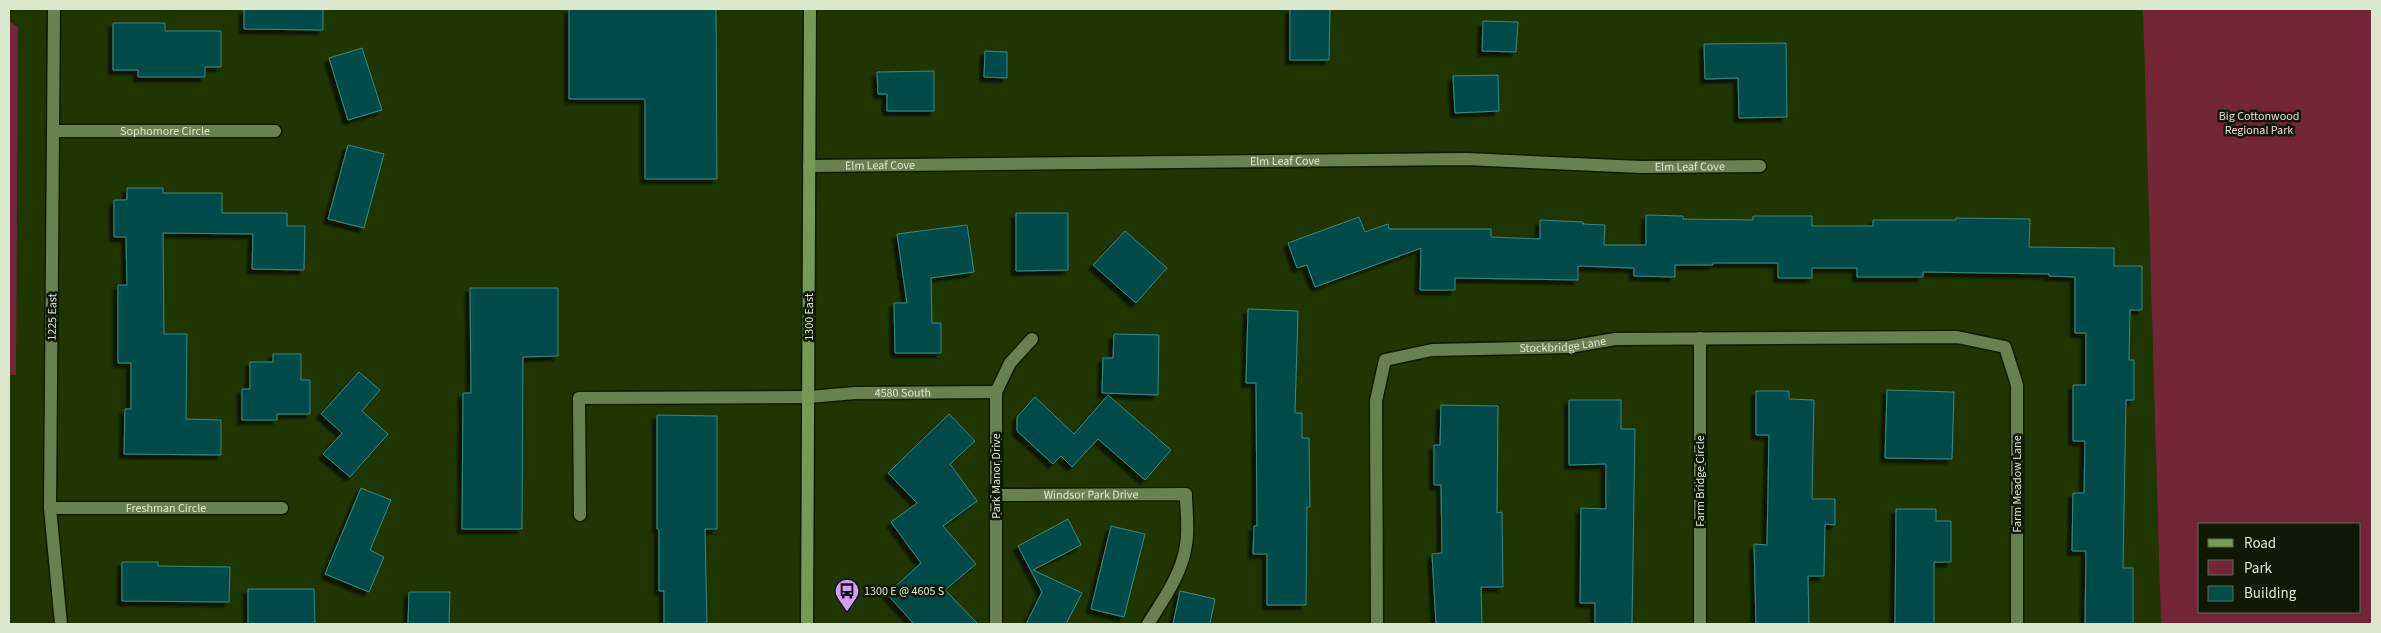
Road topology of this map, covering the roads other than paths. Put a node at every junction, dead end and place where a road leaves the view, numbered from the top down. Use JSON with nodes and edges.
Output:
{"nodes":[{"id":1,"x":54,"y":9,"type":"edge"},
{"id":2,"x":810,"y":9,"type":"edge"},
{"id":3,"x":54,"y":131,"type":"junction"},
{"id":4,"x":276,"y":131,"type":"dead end"},
{"id":5,"x":809,"y":166,"type":"junction"},
{"id":6,"x":1760,"y":166,"type":"dead end"},
{"id":7,"x":1700,"y":338,"type":"junction"},
{"id":8,"x":1032,"y":339,"type":"dead end"},
{"id":9,"x":2005,"y":347,"type":"joint"},
{"id":10,"x":996,"y":392,"type":"junction"},
{"id":11,"x":809,"y":396,"type":"junction"},
{"id":12,"x":996,"y":495,"type":"junction"},
{"id":13,"x":50,"y":508,"type":"junction"},
{"id":14,"x":282,"y":508,"type":"dead end"},
{"id":15,"x":580,"y":515,"type":"dead end"},
{"id":16,"x":60,"y":624,"type":"edge"},
{"id":17,"x":807,"y":624,"type":"edge"},
{"id":18,"x":996,"y":624,"type":"edge"},
{"id":19,"x":1148,"y":624,"type":"edge"},
{"id":20,"x":1377,"y":624,"type":"edge"},
{"id":21,"x":1700,"y":624,"type":"edge"},
{"id":22,"x":2017,"y":624,"type":"edge"}],
"edges":[{"from":1,"to":3,"type":"street","name":"1225 East"},
{"from":2,"to":5,"type":"main road","name":"1300 East"},
{"from":3,"to":4,"type":"street","name":"Sophomore Circle"},
{"from":3,"to":13,"type":"street","name":"1225 East"},
{"from":5,"to":6,"type":"street","name":"Elm Leaf Cove"},
{"from":5,"to":11,"type":"main road","name":"1300 East"},
{"from":7,"to":9,"type":"street","name":"Stockbridge Lane"},
{"from":7,"to":20,"type":"street","name":"Stockbridge Lane"},
{"from":7,"to":21,"type":"street","name":"Farm Bridge Circle"},
{"from":8,"to":10,"type":"street","name":"Park Manor Drive"},
{"from":9,"to":22,"type":"street","name":"Farm Meadow Lane"},
{"from":10,"to":11,"type":"street","name":"4580 South"},
{"from":10,"to":12,"type":"street","name":"Park Manor Drive"},
{"from":11,"to":15,"type":"street","name":"4580 South"},
{"from":11,"to":17,"type":"main road","name":"1300 East"},
{"from":12,"to":18,"type":"street","name":"Park Manor Drive"},
{"from":12,"to":19,"type":"street","name":"Windsor Park Drive"},
{"from":13,"to":14,"type":"street","name":"Freshman Circle"},
{"from":13,"to":16,"type":"street","name":"1225 East"}]}
